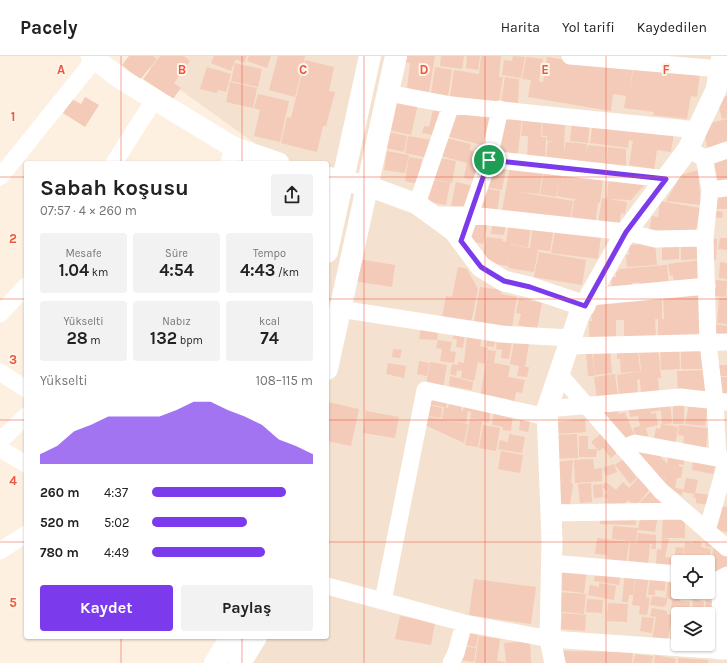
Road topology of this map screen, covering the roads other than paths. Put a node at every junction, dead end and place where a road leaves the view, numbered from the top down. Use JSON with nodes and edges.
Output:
{"nodes":[{"id":1,"x":370,"y":56,"type":"edge"},
{"id":2,"x":396,"y":56,"type":"edge"},
{"id":3,"x":570,"y":56,"type":"edge"},
{"id":4,"x":93,"y":58,"type":"edge"},
{"id":5,"x":721,"y":75,"type":"edge"},
{"id":6,"x":388,"y":93,"type":"junction"},
{"id":7,"x":154,"y":100,"type":"junction"},
{"id":8,"x":451,"y":105,"type":"junction"},
{"id":9,"x":500,"y":109,"type":"junction"},
{"id":10,"x":697,"y":130,"type":"junction"},
{"id":11,"x":727,"y":150,"type":"edge"},
{"id":12,"x":696,"y":153,"type":"junction"},
{"id":13,"x":231,"y":155,"type":"edge"},
{"id":14,"x":489,"y":160,"type":"junction"},
{"id":15,"x":115,"y":161,"type":"edge"},
{"id":16,"x":267,"y":161,"type":"edge"},
{"id":17,"x":0,"y":177,"type":"edge"},
{"id":18,"x":335,"y":178,"type":"edge"},
{"id":19,"x":666,"y":179,"type":"junction"},
{"id":20,"x":368,"y":186,"type":"junction"},
{"id":21,"x":727,"y":188,"type":"edge"},
{"id":22,"x":710,"y":190,"type":"junction"},
{"id":23,"x":424,"y":209,"type":"junction"},
{"id":24,"x":471,"y":215,"type":"junction"},
{"id":25,"x":626,"y":232,"type":"junction"},
{"id":26,"x":329,"y":234,"type":"edge"},
{"id":27,"x":706,"y":238,"type":"junction"},
{"id":28,"x":461,"y":241,"type":"junction"},
{"id":29,"x":708,"y":286,"type":"junction"},
{"id":30,"x":24,"y":288,"type":"edge"},
{"id":31,"x":587,"y":302,"type":"junction"},
{"id":32,"x":340,"y":309,"type":"junction"},
{"id":33,"x":0,"y":314,"type":"edge"},
{"id":34,"x":570,"y":342,"type":"junction"},
{"id":35,"x":727,"y":342,"type":"edge"},
{"id":36,"x":708,"y":344,"type":"junction"},
{"id":37,"x":329,"y":360,"type":"edge"},
{"id":38,"x":0,"y":372,"type":"edge"},
{"id":39,"x":559,"y":374,"type":"junction"},
{"id":40,"x":24,"y":388,"type":"edge"},
{"id":41,"x":721,"y":402,"type":"edge"},
{"id":42,"x":586,"y":405,"type":"junction"},
{"id":43,"x":547,"y":413,"type":"junction"},
{"id":44,"x":24,"y":418,"type":"edge"},
{"id":45,"x":0,"y":441,"type":"edge"},
{"id":46,"x":623,"y":448,"type":"junction"},
{"id":47,"x":0,"y":449,"type":"edge"},
{"id":48,"x":724,"y":459,"type":"edge"},
{"id":49,"x":24,"y":463,"type":"edge"},
{"id":50,"x":683,"y":511,"type":"junction"},
{"id":51,"x":551,"y":513,"type":"junction"},
{"id":52,"x":707,"y":531,"type":"junction"},
{"id":53,"x":24,"y":535,"type":"edge"},
{"id":54,"x":727,"y":548,"type":"edge"},
{"id":55,"x":0,"y":551,"type":"edge"},
{"id":56,"x":551,"y":563,"type":"junction"},
{"id":57,"x":671,"y":573,"type":"edge"},
{"id":58,"x":719,"y":577,"type":"edge"},
{"id":59,"x":329,"y":587,"type":"edge"},
{"id":60,"x":383,"y":601,"type":"junction"},
{"id":61,"x":464,"y":623,"type":"junction"},
{"id":62,"x":229,"y":639,"type":"edge"},
{"id":63,"x":255,"y":639,"type":"edge"},
{"id":64,"x":550,"y":639,"type":"junction"},
{"id":65,"x":723,"y":651,"type":"edge"},
{"id":66,"x":454,"y":660,"type":"edge"},
{"id":67,"x":215,"y":663,"type":"edge"},
{"id":68,"x":240,"y":663,"type":"edge"},
{"id":69,"x":556,"y":663,"type":"edge"}],
"edges":[{"from":1,"to":18,"type":"main road"},
{"from":2,"to":6,"type":"main road"},
{"from":3,"to":5,"type":"street"},
{"from":4,"to":7,"type":"street"},
{"from":4,"to":17,"type":"street"},
{"from":5,"to":10,"type":"street"},
{"from":6,"to":8,"type":"street"},
{"from":6,"to":20,"type":"main road"},
{"from":7,"to":13,"type":"street"},
{"from":7,"to":15,"type":"street"},
{"from":8,"to":9,"type":"street"},
{"from":8,"to":23,"type":"street"},
{"from":9,"to":10,"type":"street"},
{"from":9,"to":14,"type":"street"},
{"from":10,"to":12,"type":"street"},
{"from":11,"to":12,"type":"street"},
{"from":12,"to":19,"type":"street"},
{"from":12,"to":22,"type":"street"},
{"from":13,"to":16,"type":"street"},
{"from":14,"to":19,"type":"street"},
{"from":14,"to":24,"type":"street"},
{"from":18,"to":20,"type":"street"},
{"from":18,"to":26,"type":"main road"},
{"from":19,"to":25,"type":"street"},
{"from":20,"to":23,"type":"street"},
{"from":20,"to":32,"type":"main road"},
{"from":21,"to":22,"type":"street"},
{"from":22,"to":27,"type":"street"},
{"from":23,"to":24,"type":"street"},
{"from":23,"to":28,"type":"street"},
{"from":24,"to":25,"type":"street"},
{"from":24,"to":28,"type":"street"},
{"from":25,"to":27,"type":"street"},
{"from":25,"to":31,"type":"street"},
{"from":27,"to":29,"type":"street"},
{"from":28,"to":31,"type":"street"},
{"from":29,"to":31,"type":"street"},
{"from":29,"to":36,"type":"street"},
{"from":30,"to":33,"type":"street"},
{"from":31,"to":34,"type":"street"},
{"from":32,"to":34,"type":"street"},
{"from":32,"to":37,"type":"main road"},
{"from":34,"to":36,"type":"street"},
{"from":34,"to":39,"type":"street"},
{"from":35,"to":36,"type":"street"},
{"from":36,"to":41,"type":"street"},
{"from":38,"to":40,"type":"street"},
{"from":39,"to":42,"type":"street"},
{"from":39,"to":43,"type":"street"},
{"from":41,"to":42,"type":"street"},
{"from":41,"to":48,"type":"street"},
{"from":42,"to":43,"type":"street"},
{"from":42,"to":46,"type":"street"},
{"from":43,"to":51,"type":"street"},
{"from":43,"to":60,"type":"street"},
{"from":44,"to":45,"type":"street"},
{"from":46,"to":48,"type":"street"},
{"from":46,"to":50,"type":"street"},
{"from":47,"to":49,"type":"street"},
{"from":48,"to":52,"type":"street"},
{"from":50,"to":51,"type":"street"},
{"from":50,"to":52,"type":"street"},
{"from":51,"to":56,"type":"street"},
{"from":52,"to":54,"type":"street"},
{"from":53,"to":55,"type":"street"},
{"from":56,"to":57,"type":"street"},
{"from":56,"to":64,"type":"street"},
{"from":58,"to":65,"type":"street"},
{"from":59,"to":60,"type":"street"},
{"from":60,"to":61,"type":"street"},
{"from":61,"to":64,"type":"street"},
{"from":61,"to":66,"type":"street"},
{"from":62,"to":67,"type":"main road"},
{"from":63,"to":68,"type":"main road"},
{"from":64,"to":65,"type":"street"},
{"from":64,"to":69,"type":"street"}]}
